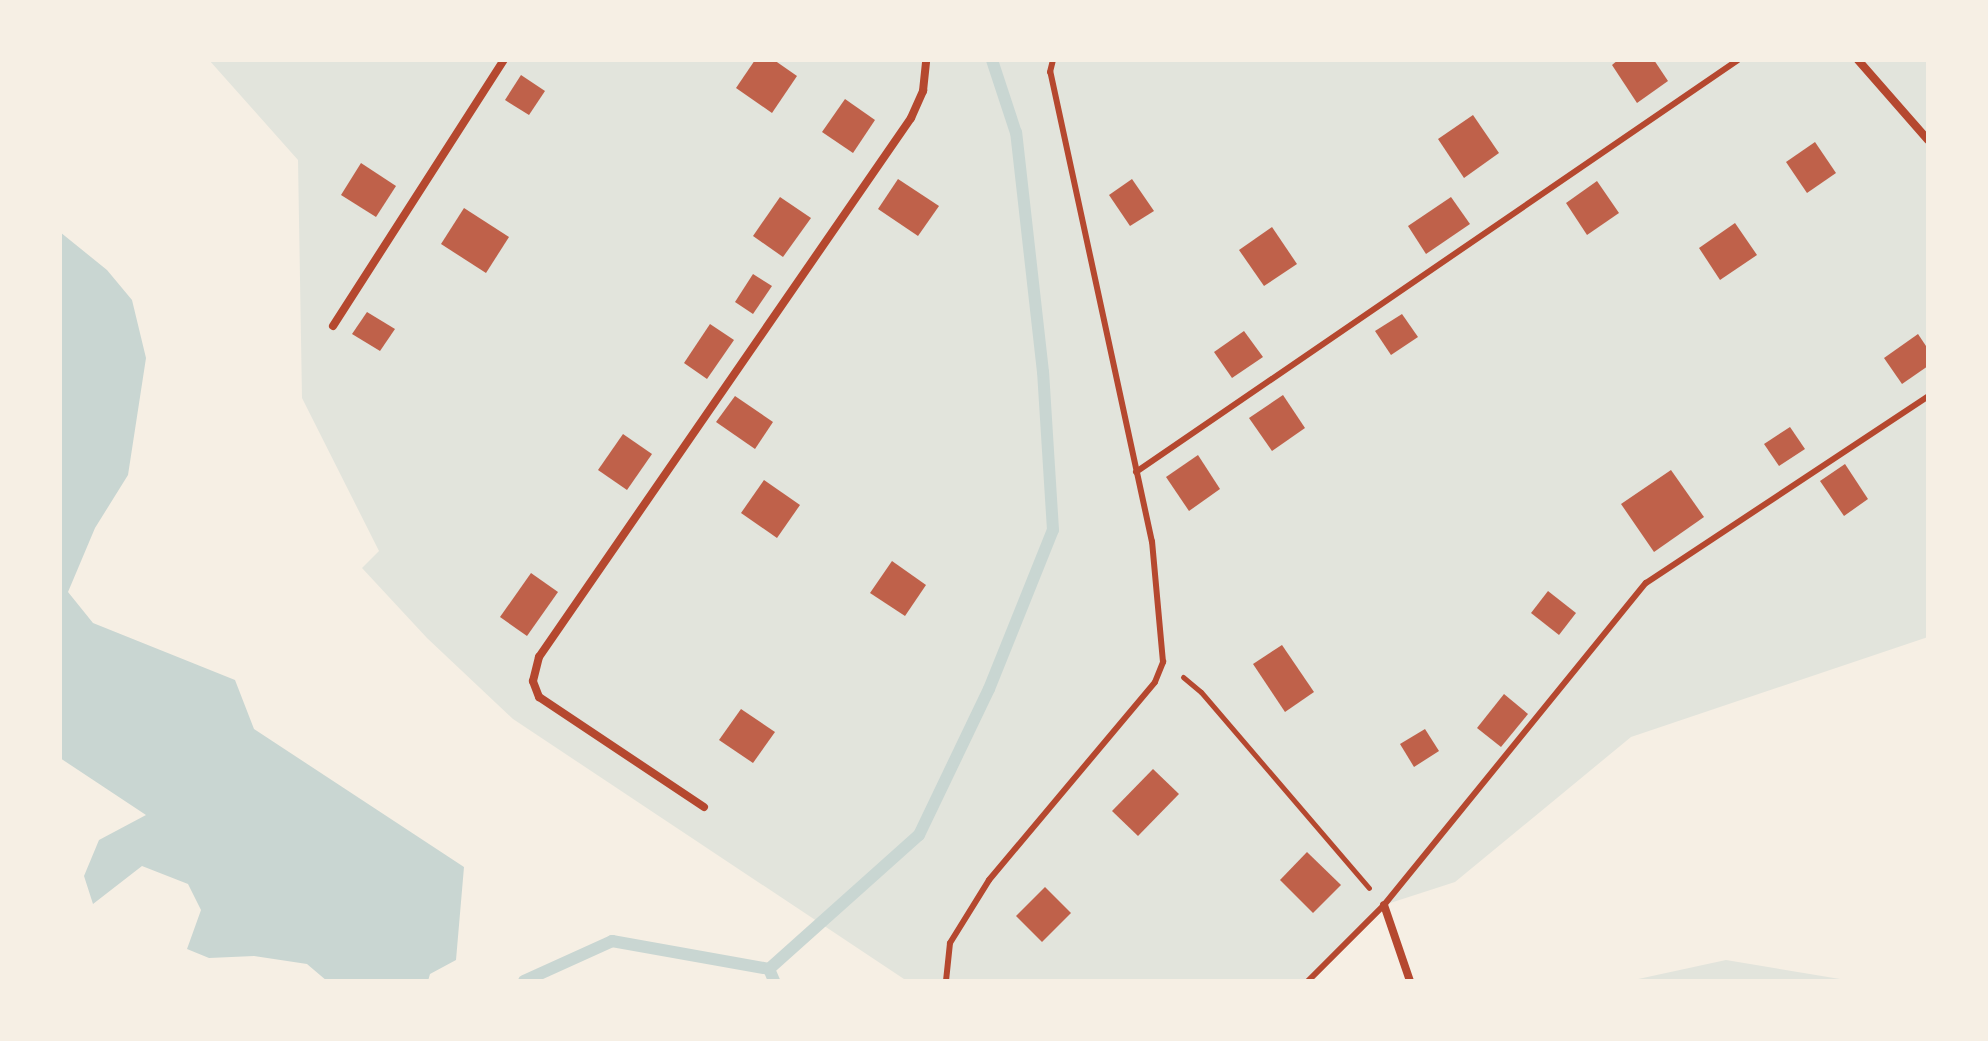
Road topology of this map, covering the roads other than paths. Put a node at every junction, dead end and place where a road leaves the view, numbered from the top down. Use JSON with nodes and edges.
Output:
{"nodes":[{"id":1,"x":504,"y":60,"type":"edge"},
{"id":2,"x":926,"y":60,"type":"edge"},
{"id":3,"x":1053,"y":60,"type":"edge"},
{"id":4,"x":1738,"y":60,"type":"edge"},
{"id":5,"x":1858,"y":60,"type":"edge"},
{"id":6,"x":1928,"y":140,"type":"edge"},
{"id":7,"x":333,"y":326,"type":"dead end"},
{"id":8,"x":1928,"y":396,"type":"edge"},
{"id":9,"x":1136,"y":472,"type":"junction"},
{"id":10,"x":704,"y":807,"type":"dead end"},
{"id":11,"x":1384,"y":905,"type":"junction"},
{"id":12,"x":946,"y":981,"type":"edge"},
{"id":13,"x":1308,"y":981,"type":"edge"},
{"id":14,"x":1410,"y":981,"type":"edge"}],
"edges":[{"from":1,"to":7,"type":"street"},
{"from":2,"to":10,"type":"street"},
{"from":3,"to":9,"type":"lane"},
{"from":4,"to":9,"type":"lane"},
{"from":5,"to":6,"type":"street"},
{"from":8,"to":11,"type":"lane"},
{"from":9,"to":12,"type":"lane"},
{"from":11,"to":13,"type":"lane"},
{"from":11,"to":14,"type":"street"}]}
